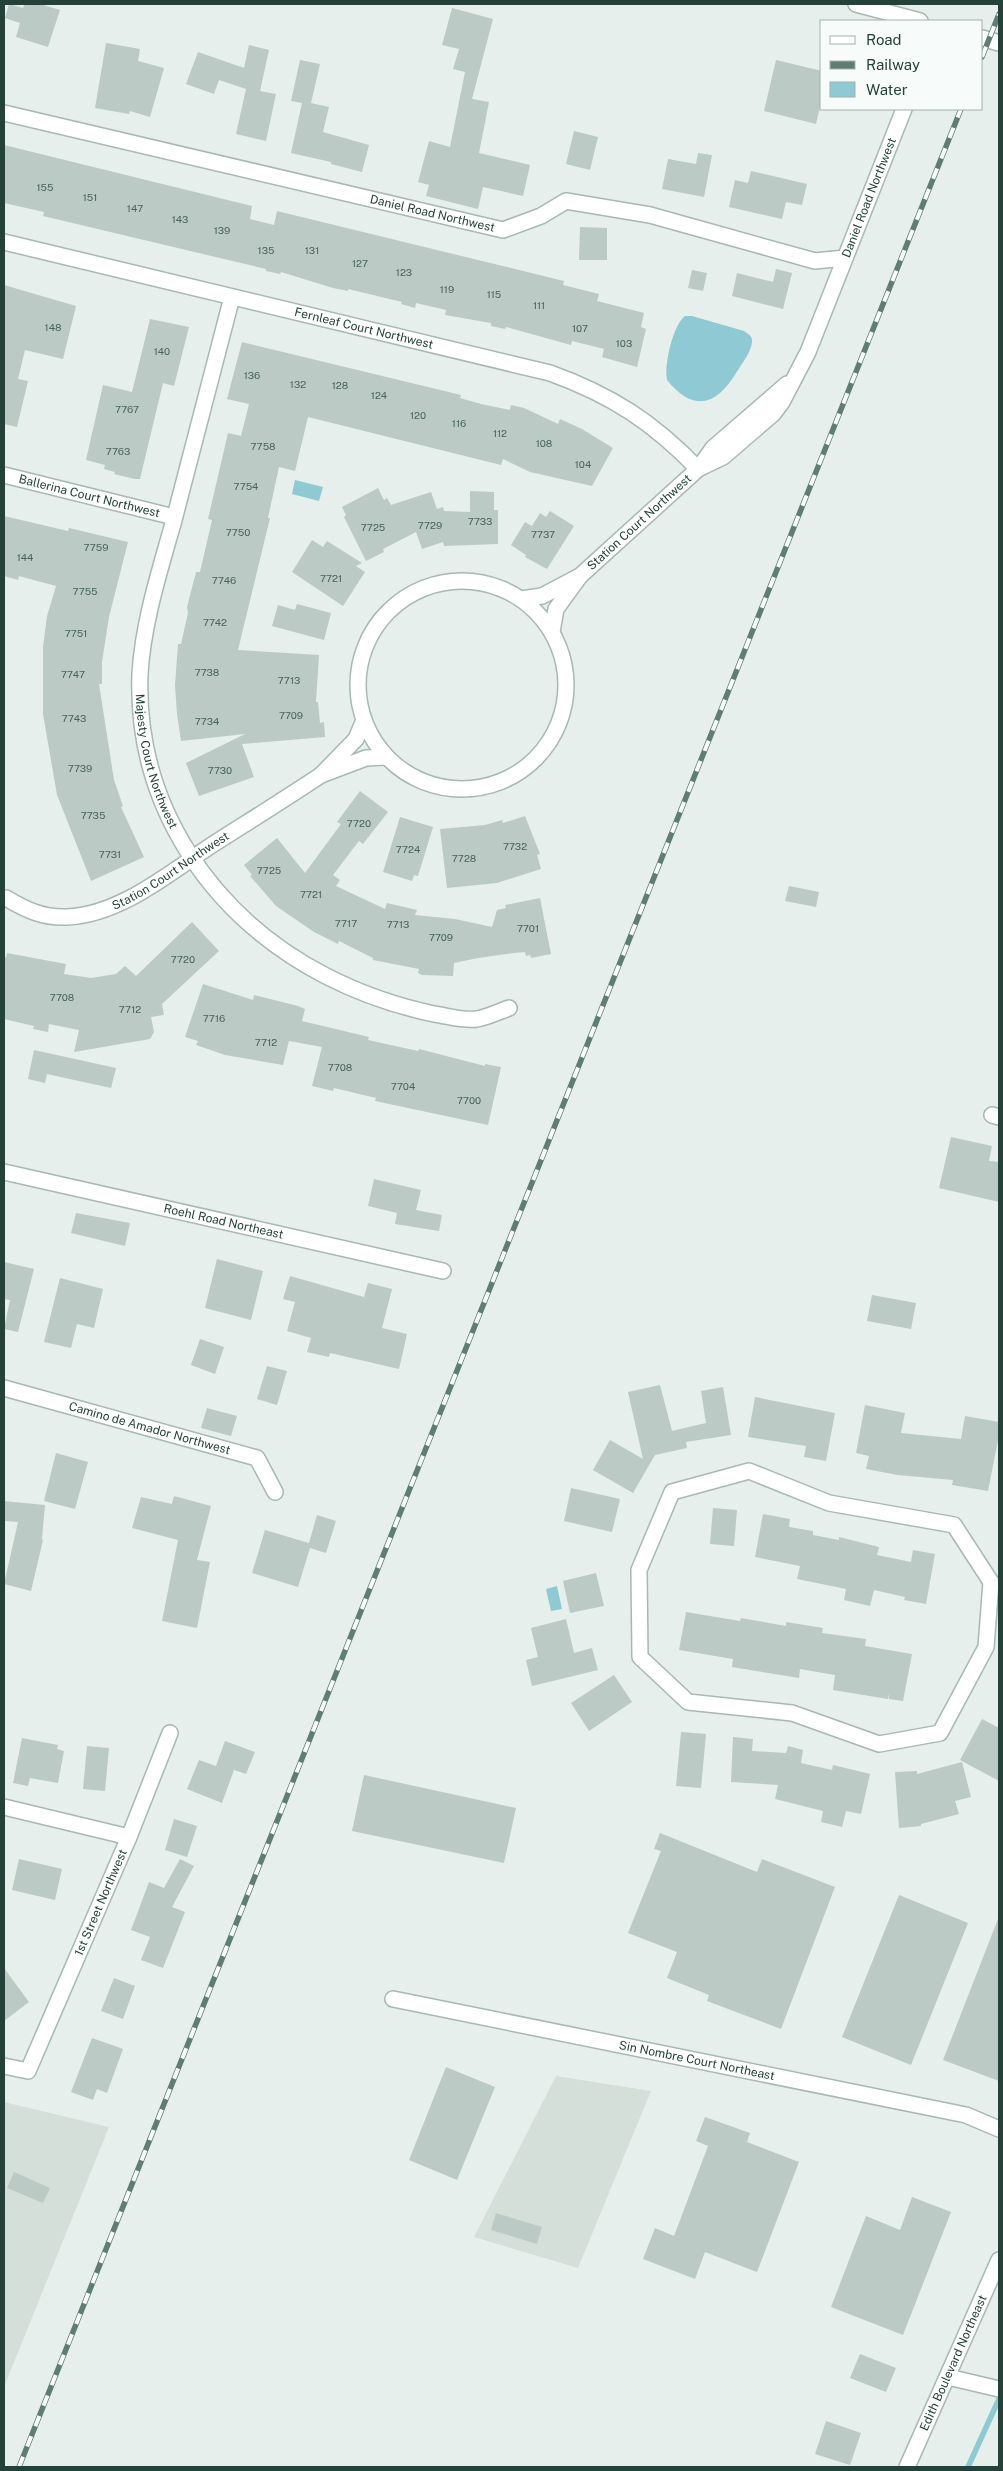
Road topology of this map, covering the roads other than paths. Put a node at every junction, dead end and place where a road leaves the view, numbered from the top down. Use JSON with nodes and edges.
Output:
{"nodes":[{"id":1,"x":856,"y":4,"type":"edge"},
{"id":2,"x":916,"y":20,"type":"edge"},
{"id":3,"x":904,"y":110,"type":"edge"},
{"id":4,"x":4,"y":113,"type":"edge"},
{"id":5,"x":4,"y":242,"type":"edge"},
{"id":6,"x":845,"y":258,"type":"junction"},
{"id":7,"x":232,"y":296,"type":"junction"},
{"id":8,"x":698,"y":469,"type":"junction"},
{"id":9,"x":4,"y":475,"type":"edge"},
{"id":10,"x":174,"y":517,"type":"junction"},
{"id":11,"x":580,"y":576,"type":"junction"},
{"id":12,"x":521,"y":599,"type":"junction"},
{"id":13,"x":552,"y":632,"type":"junction"},
{"id":14,"x":364,"y":720,"type":"junction"},
{"id":15,"x":386,"y":757,"type":"junction"},
{"id":16,"x":321,"y":775,"type":"junction"},
{"id":17,"x":192,"y":858,"type":"junction"},
{"id":18,"x":6,"y":898,"type":"dead end"},
{"id":19,"x":508,"y":1008,"type":"dead end"},
{"id":20,"x":4,"y":1172,"type":"edge"},
{"id":21,"x":443,"y":1271,"type":"dead end"},
{"id":22,"x":4,"y":1388,"type":"edge"},
{"id":23,"x":275,"y":1492,"type":"dead end"},
{"id":24,"x":992,"y":1648,"type":"edge"},
{"id":25,"x":170,"y":1733,"type":"dead end"},
{"id":26,"x":4,"y":1808,"type":"edge"},
{"id":27,"x":129,"y":1836,"type":"junction"},
{"id":28,"x":393,"y":1999,"type":"dead end"},
{"id":29,"x":4,"y":2066,"type":"edge"},
{"id":30,"x":999,"y":2129,"type":"edge"},
{"id":31,"x":999,"y":2260,"type":"edge"},
{"id":32,"x":994,"y":2283,"type":"edge"},
{"id":33,"x":948,"y":2377,"type":"junction"},
{"id":34,"x":998,"y":2389,"type":"edge"},
{"id":35,"x":907,"y":2467,"type":"edge"}],
"edges":[{"from":1,"to":2,"type":"street"},
{"from":3,"to":6,"type":"street","name":"Daniel Road Northwest"},
{"from":4,"to":6,"type":"street","name":"Daniel Road Northwest"},
{"from":5,"to":7,"type":"street","name":"Fernleaf Court Northwest"},
{"from":6,"to":8,"type":"street","name":"Station Court Northwest"},
{"from":7,"to":8,"type":"street","name":"Fernleaf Court Northwest"},
{"from":7,"to":10,"type":"street","name":"Majesty Court Northwest"},
{"from":8,"to":11,"type":"street","name":"Station Court Northwest"},
{"from":9,"to":10,"type":"street","name":"Ballerina Court Northwest"},
{"from":10,"to":17,"type":"street","name":"Majesty Court Northwest"},
{"from":11,"to":12,"type":"street","name":"Station Court Northwest"},
{"from":11,"to":13,"type":"street","name":"Station Court Northwest"},
{"from":12,"to":13,"type":"street"},
{"from":12,"to":14,"type":"street"},
{"from":13,"to":15,"type":"street"},
{"from":14,"to":15,"type":"street"},
{"from":14,"to":16,"type":"street","name":"Station Court Northwest"},
{"from":15,"to":16,"type":"street","name":"Station Court Northwest"},
{"from":16,"to":17,"type":"street","name":"Station Court Northwest"},
{"from":17,"to":18,"type":"street","name":"Station Court Northwest"},
{"from":17,"to":19,"type":"street","name":"Majesty Court Northwest"},
{"from":20,"to":21,"type":"street","name":"Roehl Road Northeast"},
{"from":22,"to":23,"type":"street","name":"Camino de Amador Northwest"},
{"from":24,"to":24,"type":"street"},
{"from":25,"to":27,"type":"street","name":"1st Street Northwest"},
{"from":26,"to":27,"type":"street"},
{"from":27,"to":29,"type":"street","name":"1st Street Northwest"},
{"from":28,"to":30,"type":"street","name":"Sin Nombre Court Northeast"},
{"from":31,"to":32,"type":"street","name":"Edith Boulevard Northeast"},
{"from":32,"to":33,"type":"street","name":"Edith Boulevard Northeast"},
{"from":33,"to":34,"type":"street"},
{"from":33,"to":35,"type":"street","name":"Edith Boulevard Northeast"}]}
